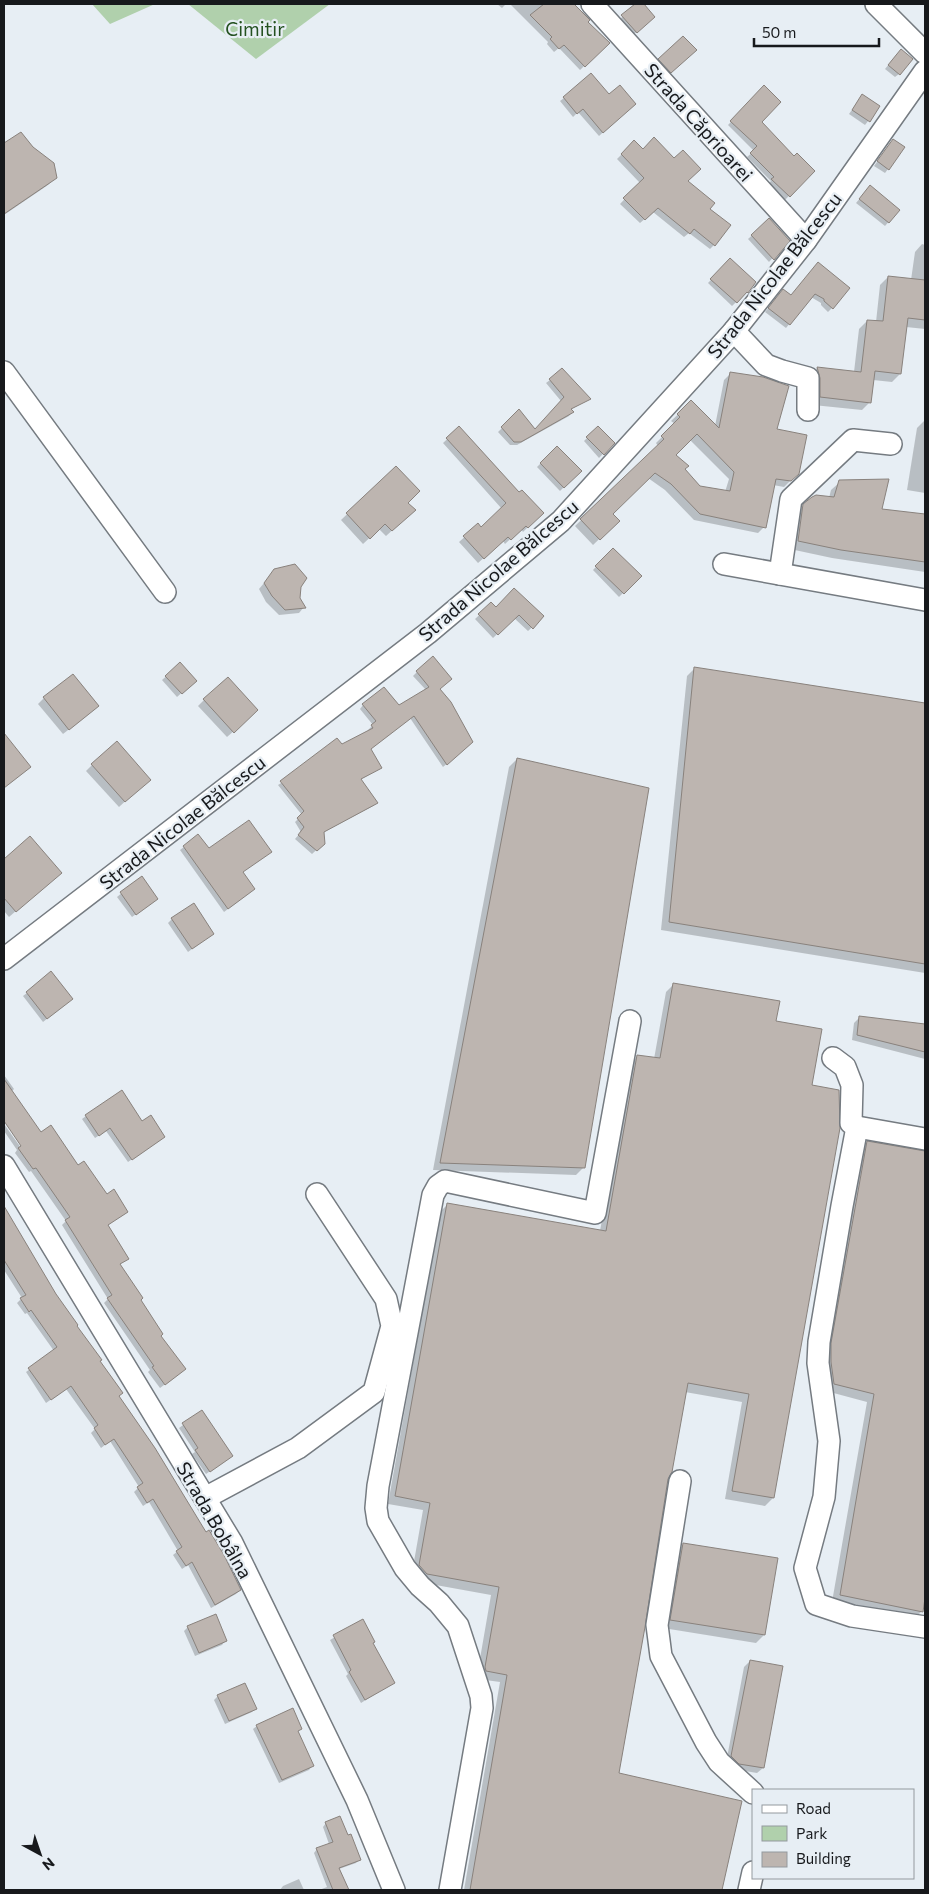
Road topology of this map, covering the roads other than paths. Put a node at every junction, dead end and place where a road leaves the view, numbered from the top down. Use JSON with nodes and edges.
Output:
{"nodes":[{"id":1,"x":592,"y":4,"type":"edge"},
{"id":2,"x":876,"y":4,"type":"edge"},
{"id":3,"x":925,"y":53,"type":"edge"},
{"id":4,"x":925,"y":71,"type":"edge"},
{"id":5,"x":806,"y":240,"type":"junction"},
{"id":6,"x":734,"y":331,"type":"junction"},
{"id":7,"x":4,"y":372,"type":"edge"},
{"id":8,"x":808,"y":410,"type":"dead end"},
{"id":9,"x":891,"y":444,"type":"dead end"},
{"id":10,"x":724,"y":564,"type":"dead end"},
{"id":11,"x":780,"y":574,"type":"junction"},
{"id":12,"x":165,"y":592,"type":"dead end"},
{"id":13,"x":925,"y":600,"type":"edge"},
{"id":14,"x":4,"y":959,"type":"edge"},
{"id":15,"x":630,"y":1021,"type":"dead end"},
{"id":16,"x":832,"y":1058,"type":"dead end"},
{"id":17,"x":857,"y":1127,"type":"junction"},
{"id":18,"x":925,"y":1139,"type":"edge"},
{"id":19,"x":4,"y":1166,"type":"edge"},
{"id":20,"x":317,"y":1194,"type":"dead end"},
{"id":21,"x":680,"y":1481,"type":"dead end"},
{"id":22,"x":205,"y":1498,"type":"junction"},
{"id":23,"x":925,"y":1627,"type":"edge"},
{"id":24,"x":752,"y":1792,"type":"edge"},
{"id":25,"x":752,"y":1876,"type":"edge"},
{"id":26,"x":394,"y":1890,"type":"edge"},
{"id":27,"x":450,"y":1890,"type":"edge"},
{"id":28,"x":749,"y":1890,"type":"edge"}],
"edges":[{"from":1,"to":5,"type":"street","name":"Strada Căprioarei"},
{"from":2,"to":3,"type":"street"},
{"from":4,"to":5,"type":"street","name":"Strada Nicolae Bălcescu"},
{"from":5,"to":6,"type":"street","name":"Strada Nicolae Bălcescu"},
{"from":6,"to":8,"type":"street"},
{"from":6,"to":14,"type":"street","name":"Strada Nicolae Bălcescu"},
{"from":7,"to":12,"type":"street"},
{"from":9,"to":11,"type":"street"},
{"from":10,"to":11,"type":"street"},
{"from":11,"to":13,"type":"street"},
{"from":15,"to":27,"type":"street"},
{"from":16,"to":17,"type":"street"},
{"from":17,"to":18,"type":"street"},
{"from":17,"to":23,"type":"street"},
{"from":19,"to":22,"type":"street","name":"Strada Bobâlna"},
{"from":20,"to":22,"type":"street"},
{"from":21,"to":24,"type":"street"},
{"from":22,"to":26,"type":"street","name":"Strada Bobâlna"},
{"from":25,"to":28,"type":"street"}]}
